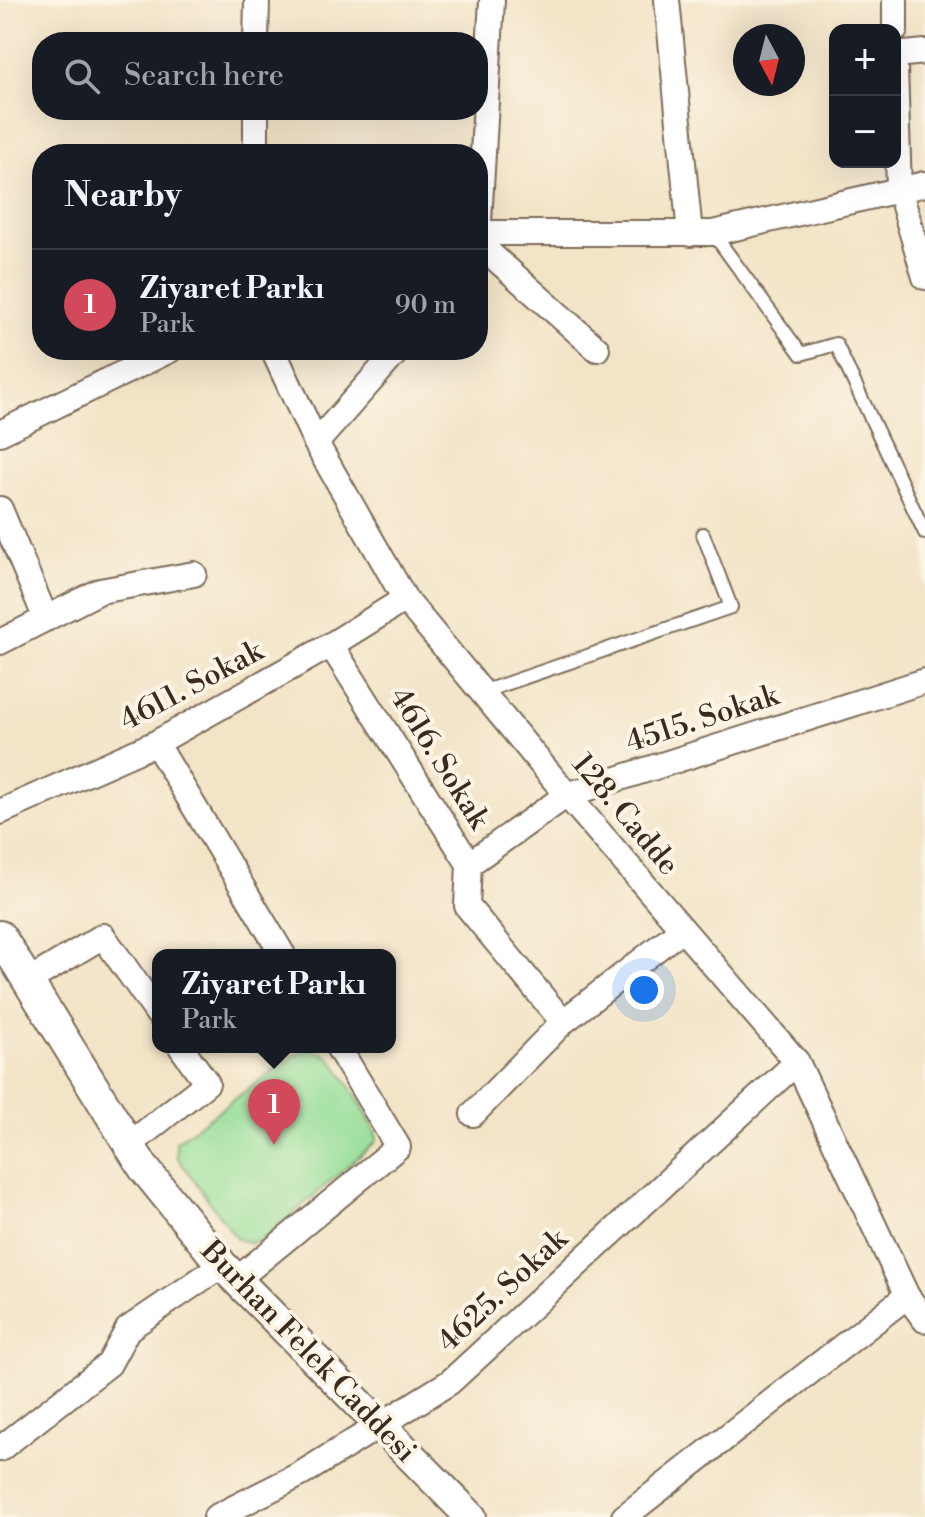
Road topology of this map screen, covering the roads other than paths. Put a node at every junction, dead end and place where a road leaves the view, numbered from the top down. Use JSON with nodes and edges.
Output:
{"nodes":[{"id":1,"x":257,"y":0,"type":"edge"},
{"id":2,"x":492,"y":0,"type":"edge"},
{"id":3,"x":667,"y":0,"type":"edge"},
{"id":4,"x":895,"y":0,"type":"edge"},
{"id":5,"x":895,"y":24,"type":"edge"},
{"id":6,"x":256,"y":32,"type":"edge"},
{"id":7,"x":925,"y":52,"type":"edge"},
{"id":8,"x":901,"y":54,"type":"edge"},
{"id":9,"x":488,"y":67,"type":"edge"},
{"id":10,"x":896,"y":96,"type":"edge"},
{"id":11,"x":256,"y":120,"type":"edge"},
{"id":12,"x":485,"y":120,"type":"edge"},
{"id":13,"x":256,"y":144,"type":"edge"},
{"id":14,"x":483,"y":144,"type":"edge"},
{"id":15,"x":925,"y":184,"type":"edge"},
{"id":16,"x":899,"y":189,"type":"junction"},
{"id":17,"x":702,"y":234,"type":"junction"},
{"id":18,"x":488,"y":236,"type":"edge"},
{"id":19,"x":488,"y":245,"type":"edge"},
{"id":20,"x":925,"y":277,"type":"edge"},
{"id":21,"x":597,"y":349,"type":"dead end"},
{"id":22,"x":150,"y":360,"type":"edge"},
{"id":23,"x":278,"y":360,"type":"edge"},
{"id":24,"x":389,"y":360,"type":"edge"},
{"id":25,"x":0,"y":433,"type":"edge"},
{"id":26,"x":316,"y":443,"type":"junction"},
{"id":27,"x":0,"y":509,"type":"edge"},
{"id":28,"x":925,"y":533,"type":"edge"},
{"id":29,"x":703,"y":534,"type":"dead end"},
{"id":30,"x":194,"y":574,"type":"dead end"},
{"id":31,"x":405,"y":599,"type":"junction"},
{"id":32,"x":46,"y":619,"type":"junction"},
{"id":33,"x":0,"y":642,"type":"edge"},
{"id":34,"x":331,"y":645,"type":"junction"},
{"id":35,"x":925,"y":681,"type":"edge"},
{"id":36,"x":482,"y":692,"type":"junction"},
{"id":37,"x":156,"y":743,"type":"junction"},
{"id":38,"x":567,"y":795,"type":"junction"},
{"id":39,"x":0,"y":812,"type":"edge"},
{"id":40,"x":469,"y":864,"type":"junction"},
{"id":41,"x":682,"y":929,"type":"junction"},
{"id":42,"x":0,"y":936,"type":"edge"},
{"id":43,"x":279,"y":949,"type":"edge"},
{"id":44,"x":28,"y":981,"type":"junction"},
{"id":45,"x":152,"y":1005,"type":"edge"},
{"id":46,"x":563,"y":1022,"type":"junction"},
{"id":47,"x":185,"y":1053,"type":"edge"},
{"id":48,"x":342,"y":1053,"type":"edge"},
{"id":49,"x":797,"y":1062,"type":"junction"},
{"id":50,"x":473,"y":1114,"type":"dead end"},
{"id":51,"x":129,"y":1145,"type":"junction"},
{"id":52,"x":228,"y":1273,"type":"junction"},
{"id":53,"x":907,"y":1296,"type":"junction"},
{"id":54,"x":925,"y":1320,"type":"edge"},
{"id":55,"x":380,"y":1425,"type":"junction"},
{"id":56,"x":0,"y":1449,"type":"edge"},
{"id":57,"x":216,"y":1517,"type":"edge"},
{"id":58,"x":471,"y":1517,"type":"edge"},
{"id":59,"x":624,"y":1517,"type":"edge"}],
"edges":[{"from":1,"to":6,"type":"street"},
{"from":2,"to":9,"type":"street"},
{"from":3,"to":17,"type":"street"},
{"from":4,"to":5,"type":"street"},
{"from":7,"to":8,"type":"street"},
{"from":10,"to":16,"type":"street"},
{"from":11,"to":13,"type":"street"},
{"from":12,"to":14,"type":"street"},
{"from":15,"to":16,"type":"street"},
{"from":16,"to":17,"type":"street"},
{"from":16,"to":20,"type":"street"},
{"from":17,"to":18,"type":"street"},
{"from":17,"to":28,"type":"lane"},
{"from":19,"to":21,"type":"street"},
{"from":22,"to":25,"type":"street"},
{"from":23,"to":26,"type":"street","name":"128. Cadde"},
{"from":24,"to":26,"type":"street"},
{"from":26,"to":31,"type":"street","name":"128. Cadde"},
{"from":27,"to":32,"type":"street"},
{"from":29,"to":36,"type":"lane"},
{"from":30,"to":32,"type":"street"},
{"from":31,"to":34,"type":"street","name":"4611. Sokak"},
{"from":31,"to":36,"type":"street","name":"128. Cadde"},
{"from":32,"to":33,"type":"street"},
{"from":34,"to":37,"type":"street","name":"4611. Sokak"},
{"from":34,"to":40,"type":"street","name":"4616. Sokak"},
{"from":35,"to":38,"type":"street","name":"4515. Sokak"},
{"from":36,"to":38,"type":"street","name":"128. Cadde"},
{"from":37,"to":39,"type":"street","name":"4611. Sokak"},
{"from":37,"to":43,"type":"street"},
{"from":38,"to":40,"type":"street","name":"4515. Sokak"},
{"from":38,"to":41,"type":"street","name":"128. Cadde"},
{"from":40,"to":46,"type":"street","name":"4616. Sokak"},
{"from":41,"to":46,"type":"street"},
{"from":41,"to":49,"type":"street","name":"128. Cadde"},
{"from":42,"to":44,"type":"street","name":"Burhan Felek Caddesi"},
{"from":44,"to":45,"type":"street"},
{"from":44,"to":51,"type":"street","name":"Burhan Felek Caddesi"},
{"from":46,"to":50,"type":"street"},
{"from":47,"to":51,"type":"street"},
{"from":48,"to":52,"type":"street"},
{"from":49,"to":53,"type":"street","name":"128. Cadde"},
{"from":49,"to":55,"type":"street","name":"4625. Sokak"},
{"from":51,"to":52,"type":"street","name":"Burhan Felek Caddesi"},
{"from":52,"to":55,"type":"street","name":"Burhan Felek Caddesi"},
{"from":52,"to":56,"type":"street"},
{"from":53,"to":54,"type":"street","name":"128. Cadde"},
{"from":53,"to":59,"type":"street"},
{"from":55,"to":57,"type":"street","name":"4625. Sokak"},
{"from":55,"to":58,"type":"street","name":"Burhan Felek Caddesi"}]}
